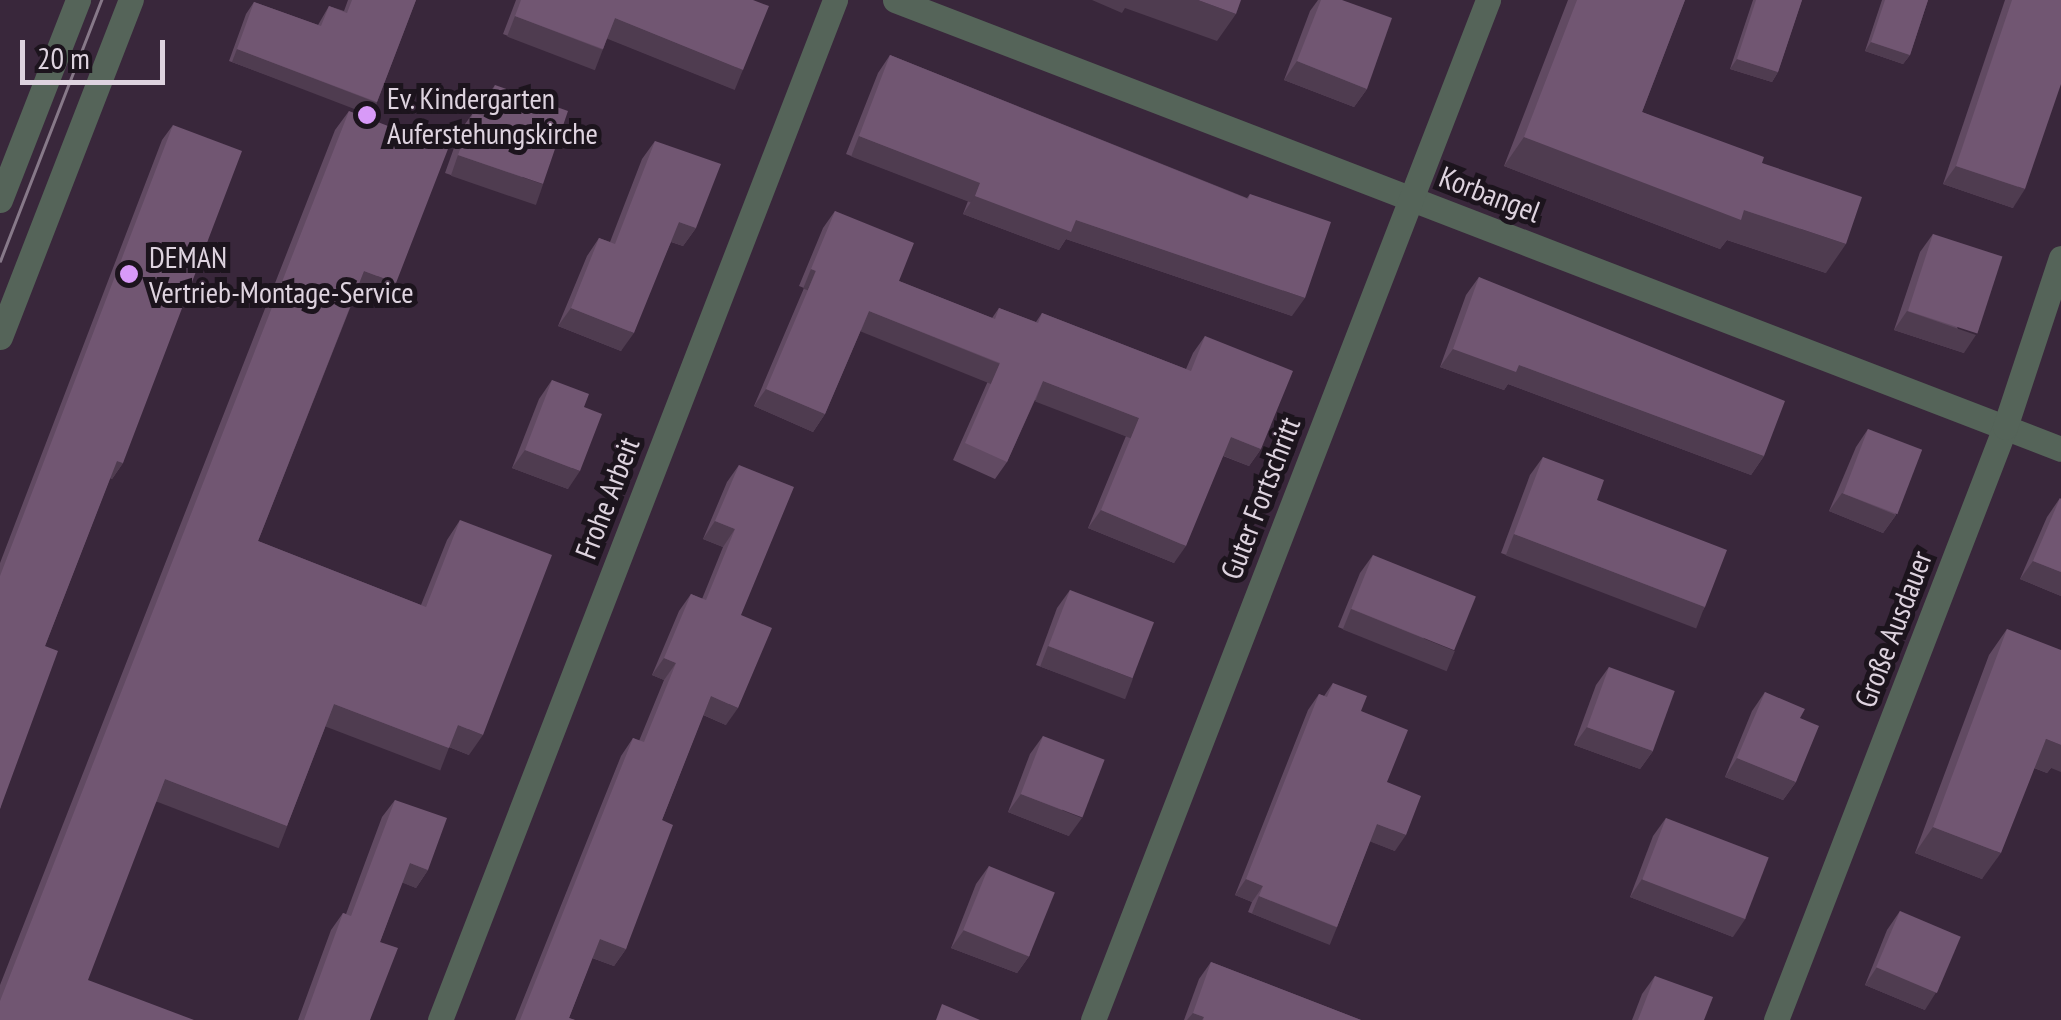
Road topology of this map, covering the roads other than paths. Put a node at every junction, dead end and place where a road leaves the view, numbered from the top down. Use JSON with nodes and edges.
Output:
{"nodes":[{"id":1,"x":78,"y":0,"type":"edge"},
{"id":2,"x":131,"y":0,"type":"edge"},
{"id":3,"x":834,"y":0,"type":"edge"},
{"id":4,"x":895,"y":0,"type":"edge"},
{"id":5,"x":1488,"y":0,"type":"edge"},
{"id":6,"x":1412,"y":198,"type":"junction"},
{"id":7,"x":0,"y":200,"type":"edge"},
{"id":8,"x":2061,"y":258,"type":"edge"},
{"id":9,"x":0,"y":337,"type":"edge"},
{"id":10,"x":2006,"y":427,"type":"junction"},
{"id":11,"x":2061,"y":448,"type":"edge"},
{"id":12,"x":440,"y":1020,"type":"edge"},
{"id":13,"x":1093,"y":1020,"type":"edge"},
{"id":14,"x":1776,"y":1020,"type":"edge"}],
"edges":[{"from":1,"to":7,"type":"street"},
{"from":2,"to":9,"type":"street"},
{"from":3,"to":12,"type":"street","name":"Frohe Arbeit"},
{"from":4,"to":6,"type":"street","name":"Korbangel"},
{"from":5,"to":6,"type":"street","name":"Guter Fortschritt"},
{"from":6,"to":10,"type":"street","name":"Korbangel"},
{"from":6,"to":13,"type":"street","name":"Guter Fortschritt"},
{"from":8,"to":10,"type":"street","name":"Große Ausdauer"},
{"from":10,"to":11,"type":"street","name":"Korbangel"},
{"from":10,"to":14,"type":"street","name":"Große Ausdauer"}]}
